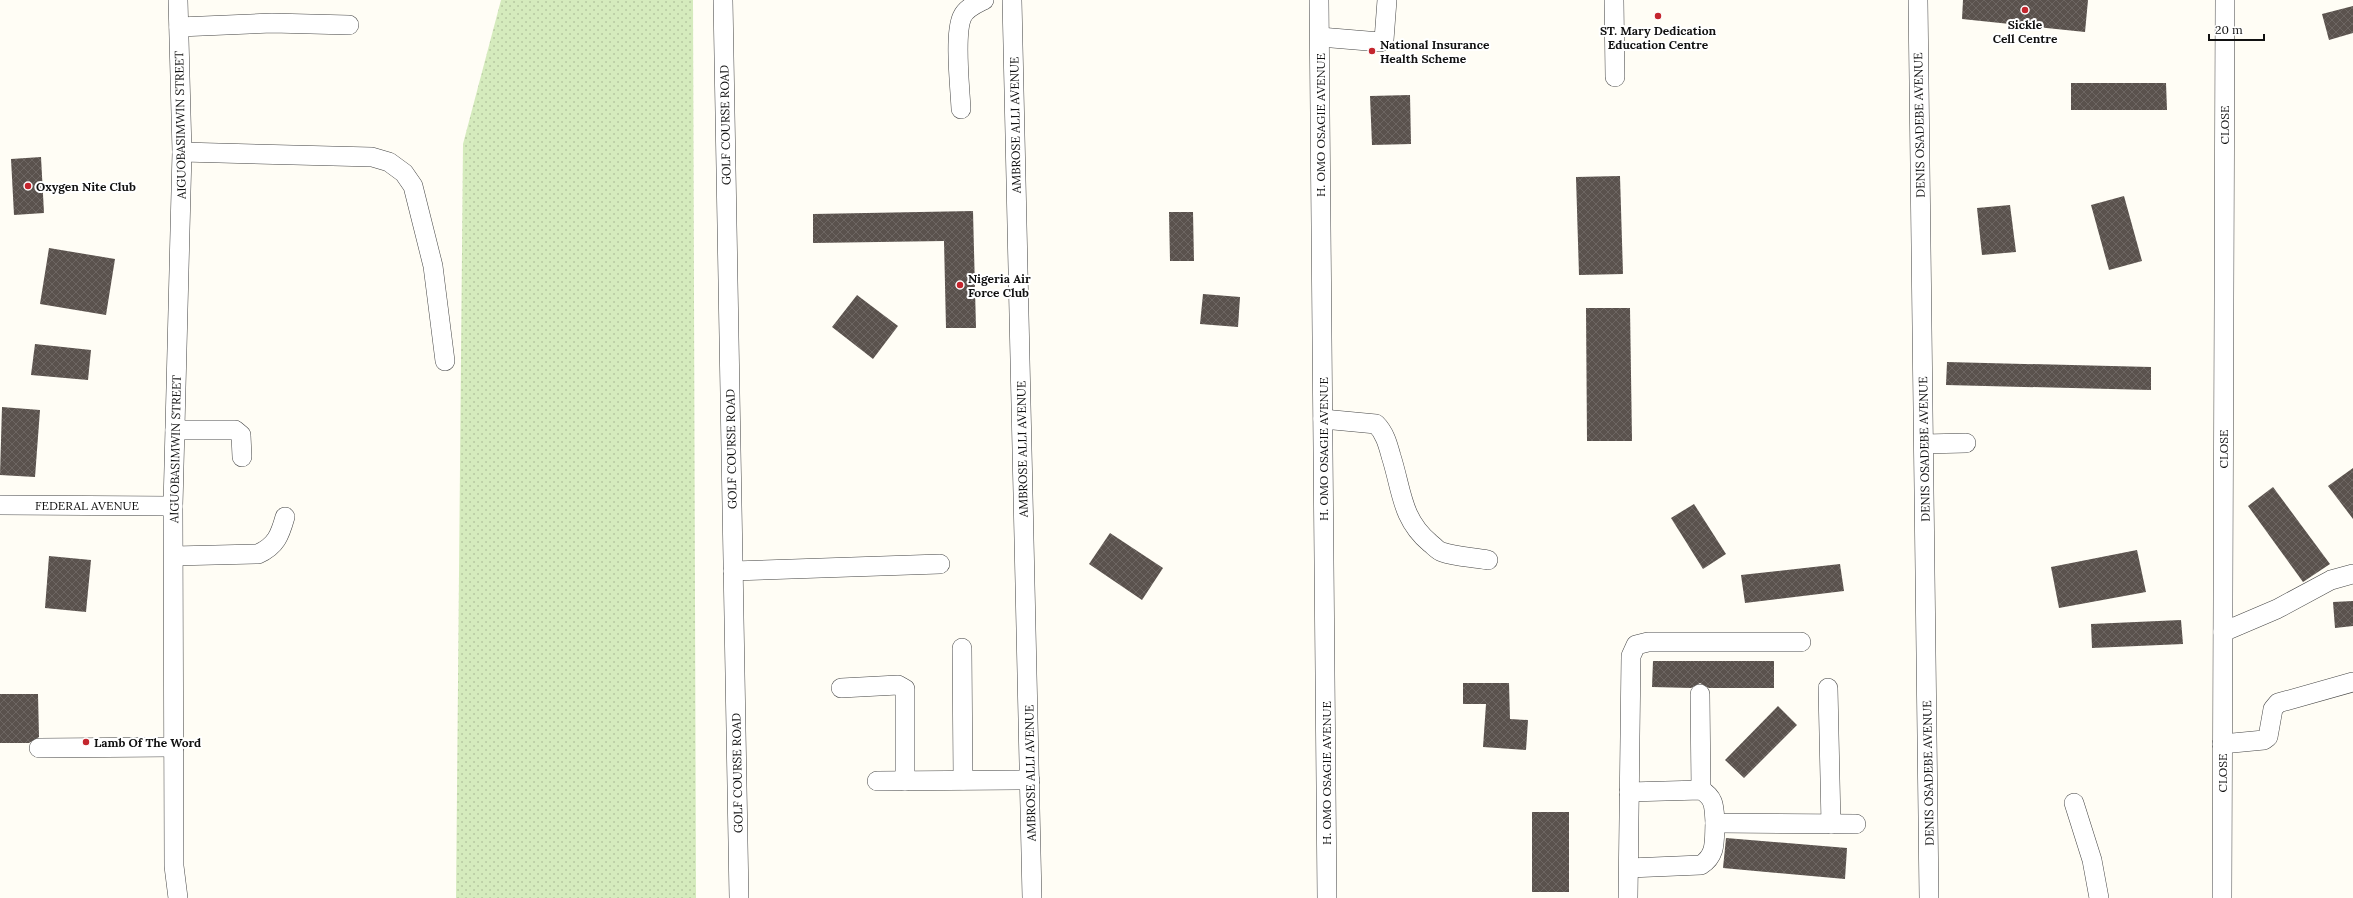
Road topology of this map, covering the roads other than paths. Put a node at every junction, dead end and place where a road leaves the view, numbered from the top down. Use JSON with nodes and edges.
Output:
{"nodes":[{"id":1,"x":178,"y":0,"type":"edge"},
{"id":2,"x":723,"y":0,"type":"edge"},
{"id":3,"x":984,"y":0,"type":"edge"},
{"id":4,"x":1012,"y":0,"type":"edge"},
{"id":5,"x":1319,"y":0,"type":"edge"},
{"id":6,"x":1387,"y":0,"type":"edge"},
{"id":7,"x":1614,"y":0,"type":"edge"},
{"id":8,"x":1918,"y":0,"type":"edge"},
{"id":9,"x":2225,"y":0,"type":"edge"},
{"id":10,"x":349,"y":24,"type":"dead end"},
{"id":11,"x":179,"y":27,"type":"junction"},
{"id":12,"x":1320,"y":37,"type":"junction"},
{"id":13,"x":1615,"y":77,"type":"dead end"},
{"id":14,"x":961,"y":109,"type":"dead end"},
{"id":15,"x":182,"y":152,"type":"junction"},
{"id":16,"x":445,"y":361,"type":"dead end"},
{"id":17,"x":1323,"y":419,"type":"junction"},
{"id":18,"x":175,"y":430,"type":"junction"},
{"id":19,"x":1966,"y":443,"type":"dead end"},
{"id":20,"x":1924,"y":444,"type":"junction"},
{"id":21,"x":242,"y":457,"type":"dead end"},
{"id":22,"x":0,"y":505,"type":"edge"},
{"id":23,"x":174,"y":506,"type":"junction"},
{"id":24,"x":285,"y":518,"type":"dead end"},
{"id":25,"x":174,"y":556,"type":"junction"},
{"id":26,"x":1488,"y":560,"type":"dead end"},
{"id":27,"x":940,"y":564,"type":"dead end"},
{"id":28,"x":733,"y":571,"type":"junction"},
{"id":29,"x":2353,"y":574,"type":"edge"},
{"id":30,"x":2222,"y":632,"type":"junction"},
{"id":31,"x":1801,"y":642,"type":"dead end"},
{"id":32,"x":962,"y":648,"type":"dead end"},
{"id":33,"x":2353,"y":682,"type":"edge"},
{"id":34,"x":841,"y":688,"type":"dead end"},
{"id":35,"x":1828,"y":688,"type":"dead end"},
{"id":36,"x":1700,"y":694,"type":"dead end"},
{"id":37,"x":2222,"y":744,"type":"junction"},
{"id":38,"x":174,"y":747,"type":"junction"},
{"id":39,"x":39,"y":748,"type":"dead end"},
{"id":40,"x":963,"y":780,"type":"junction"},
{"id":41,"x":1030,"y":780,"type":"junction"},
{"id":42,"x":877,"y":781,"type":"dead end"},
{"id":43,"x":905,"y":781,"type":"junction"},
{"id":44,"x":1701,"y":790,"type":"junction"},
{"id":45,"x":1629,"y":792,"type":"junction"},
{"id":46,"x":2074,"y":803,"type":"dead end"},
{"id":47,"x":1715,"y":823,"type":"junction"},
{"id":48,"x":1832,"y":824,"type":"junction"},
{"id":49,"x":1856,"y":824,"type":"dead end"},
{"id":50,"x":1629,"y":868,"type":"junction"},
{"id":51,"x":178,"y":898,"type":"edge"},
{"id":52,"x":739,"y":898,"type":"edge"},
{"id":53,"x":1032,"y":898,"type":"edge"},
{"id":54,"x":1327,"y":898,"type":"edge"},
{"id":55,"x":1628,"y":898,"type":"edge"},
{"id":56,"x":1929,"y":898,"type":"edge"},
{"id":57,"x":2099,"y":898,"type":"edge"},
{"id":58,"x":2222,"y":898,"type":"edge"}],
"edges":[{"from":1,"to":11,"type":"street","name":"AIGUOBASIMWIN STREET"},
{"from":2,"to":28,"type":"street","name":"GOLF COURSE ROAD"},
{"from":3,"to":14,"type":"street"},
{"from":4,"to":41,"type":"street","name":"AMBROSE ALLI AVENUE"},
{"from":5,"to":12,"type":"street","name":"H. OMO OSAGIE AVENUE"},
{"from":6,"to":12,"type":"street"},
{"from":7,"to":13,"type":"street"},
{"from":8,"to":20,"type":"street","name":"DENIS OSADEBE AVENUE"},
{"from":9,"to":30,"type":"street","name":"CLOSE"},
{"from":10,"to":11,"type":"street"},
{"from":11,"to":15,"type":"street","name":"AIGUOBASIMWIN STREET"},
{"from":12,"to":17,"type":"street","name":"H. OMO OSAGIE AVENUE"},
{"from":15,"to":16,"type":"street"},
{"from":15,"to":18,"type":"street","name":"AIGUOBASIMWIN STREET"},
{"from":17,"to":26,"type":"street"},
{"from":17,"to":54,"type":"street","name":"H. OMO OSAGIE AVENUE"},
{"from":18,"to":21,"type":"street"},
{"from":18,"to":23,"type":"street","name":"AIGUOBASIMWIN STREET"},
{"from":19,"to":20,"type":"street"},
{"from":20,"to":56,"type":"street","name":"DENIS OSADEBE AVENUE"},
{"from":22,"to":23,"type":"street","name":"FEDERAL AVENUE"},
{"from":23,"to":25,"type":"street","name":"AIGUOBASIMWIN STREET"},
{"from":24,"to":25,"type":"street"},
{"from":25,"to":38,"type":"street","name":"AIGUOBASIMWIN STREET"},
{"from":27,"to":28,"type":"street"},
{"from":28,"to":52,"type":"street","name":"GOLF COURSE ROAD"},
{"from":29,"to":30,"type":"street"},
{"from":30,"to":37,"type":"street","name":"CLOSE"},
{"from":31,"to":45,"type":"street"},
{"from":32,"to":40,"type":"street"},
{"from":33,"to":37,"type":"street"},
{"from":34,"to":43,"type":"street"},
{"from":35,"to":48,"type":"street"},
{"from":36,"to":44,"type":"street"},
{"from":37,"to":58,"type":"street","name":"CLOSE"},
{"from":38,"to":39,"type":"street"},
{"from":38,"to":51,"type":"street","name":"AIGUOBASIMWIN STREET"},
{"from":40,"to":41,"type":"street"},
{"from":40,"to":43,"type":"street"},
{"from":41,"to":53,"type":"street","name":"AMBROSE ALLI AVENUE"},
{"from":42,"to":43,"type":"street"},
{"from":44,"to":45,"type":"street"},
{"from":44,"to":47,"type":"street"},
{"from":45,"to":50,"type":"street"},
{"from":46,"to":57,"type":"street"},
{"from":47,"to":48,"type":"street"},
{"from":47,"to":50,"type":"street"},
{"from":48,"to":49,"type":"street"},
{"from":50,"to":55,"type":"street"}]}
